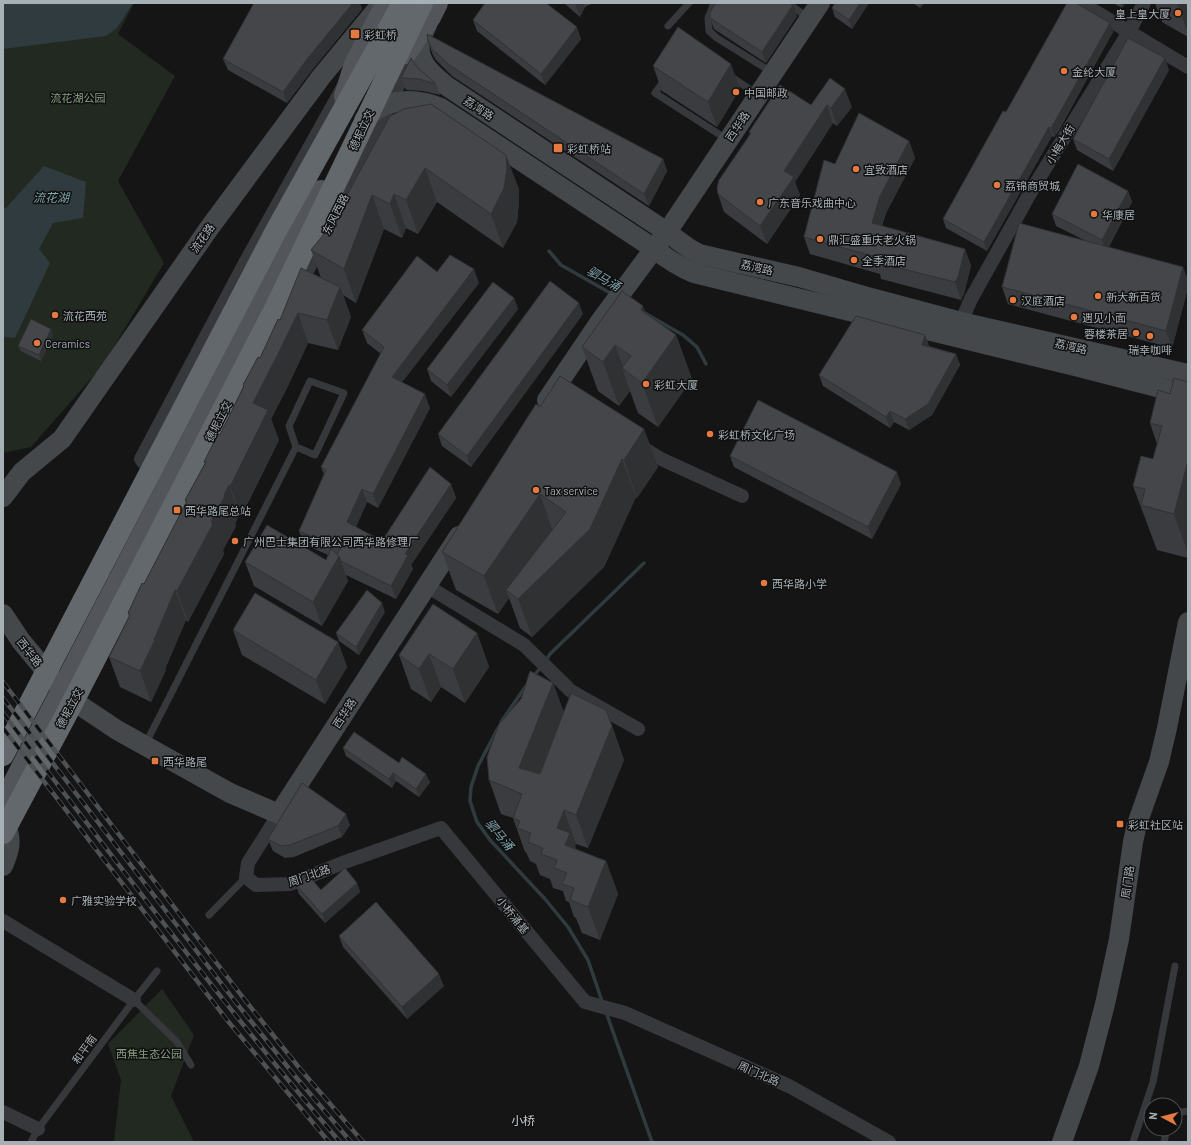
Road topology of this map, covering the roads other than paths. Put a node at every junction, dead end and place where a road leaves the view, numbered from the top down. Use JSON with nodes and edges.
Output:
{"nodes":[{"id":1,"x":382,"y":3,"type":"edge"},
{"id":2,"x":387,"y":3,"type":"edge"},
{"id":3,"x":403,"y":3,"type":"edge"},
{"id":4,"x":689,"y":3,"type":"edge"},
{"id":5,"x":714,"y":3,"type":"edge"},
{"id":6,"x":787,"y":3,"type":"edge"},
{"id":7,"x":1081,"y":3,"type":"edge"},
{"id":8,"x":1144,"y":3,"type":"edge"},
{"id":9,"x":429,"y":8,"type":"edge"},
{"id":10,"x":815,"y":11,"type":"edge"},
{"id":11,"x":668,"y":26,"type":"dead end"},
{"id":12,"x":1129,"y":32,"type":"junction"},
{"id":13,"x":355,"y":64,"type":"junction"},
{"id":14,"x":1188,"y":67,"type":"edge"},
{"id":15,"x":722,"y":70,"type":"edge"},
{"id":16,"x":773,"y":73,"type":"junction"},
{"id":17,"x":667,"y":75,"type":"edge"},
{"id":18,"x":758,"y":95,"type":"junction"},
{"id":19,"x":391,"y":103,"type":"junction"},
{"id":20,"x":354,"y":130,"type":"junction"},
{"id":21,"x":728,"y":140,"type":"junction"},
{"id":22,"x":667,"y":232,"type":"junction"},
{"id":23,"x":293,"y":234,"type":"junction"},
{"id":24,"x":653,"y":248,"type":"junction"},
{"id":25,"x":700,"y":254,"type":"junction"},
{"id":26,"x":694,"y":273,"type":"junction"},
{"id":27,"x":961,"y":322,"type":"junction"},
{"id":28,"x":1188,"y":374,"type":"edge"},
{"id":29,"x":1188,"y":395,"type":"edge"},
{"id":30,"x":537,"y":417,"type":"edge"},
{"id":31,"x":626,"y":437,"type":"edge"},
{"id":32,"x":296,"y":447,"type":"junction"},
{"id":33,"x":12,"y":473,"type":"edge"},
{"id":34,"x":742,"y":496,"type":"dead end"},
{"id":35,"x":3,"y":497,"type":"edge"},
{"id":36,"x":469,"y":521,"type":"edge"},
{"id":37,"x":427,"y":586,"type":"junction"},
{"id":38,"x":3,"y":614,"type":"edge"},
{"id":39,"x":1188,"y":622,"type":"edge"},
{"id":40,"x":56,"y":707,"type":"junction"},
{"id":41,"x":638,"y":730,"type":"dead end"},
{"id":42,"x":144,"y":745,"type":"junction"},
{"id":43,"x":3,"y":755,"type":"edge"},
{"id":44,"x":3,"y":758,"type":"edge"},
{"id":45,"x":15,"y":785,"type":"edge"},
{"id":46,"x":3,"y":804,"type":"edge"},
{"id":47,"x":3,"y":809,"type":"edge"},
{"id":48,"x":279,"y":814,"type":"junction"},
{"id":49,"x":441,"y":828,"type":"joint"},
{"id":50,"x":5,"y":831,"type":"edge"},
{"id":51,"x":3,"y":866,"type":"edge"},
{"id":52,"x":246,"y":877,"type":"junction"},
{"id":53,"x":209,"y":915,"type":"dead end"},
{"id":54,"x":3,"y":921,"type":"edge"},
{"id":55,"x":1175,"y":966,"type":"dead end"},
{"id":56,"x":157,"y":971,"type":"dead end"},
{"id":57,"x":134,"y":1000,"type":"junction"},
{"id":58,"x":585,"y":1002,"type":"joint"},
{"id":59,"x":191,"y":1065,"type":"dead end"},
{"id":60,"x":3,"y":1112,"type":"edge"},
{"id":61,"x":38,"y":1129,"type":"junction"},
{"id":62,"x":31,"y":1142,"type":"edge"},
{"id":63,"x":889,"y":1142,"type":"edge"},
{"id":64,"x":1062,"y":1142,"type":"edge"},
{"id":65,"x":1133,"y":1142,"type":"edge"}],
"edges":[{"from":1,"to":33,"type":"main road","name":"流花路"},
{"from":2,"to":13,"type":"main road"},
{"from":3,"to":43,"type":"highway"},
{"from":4,"to":11,"type":"lane"},
{"from":5,"to":16,"type":"lane"},
{"from":6,"to":10,"type":"lane"},
{"from":7,"to":12,"type":"street"},
{"from":8,"to":12,"type":"street","name":"小梅大街"},
{"from":9,"to":19,"type":"street","name":"东风西路"},
{"from":9,"to":20,"type":"main road"},
{"from":9,"to":22,"type":"main road","name":"荔湾路"},
{"from":9,"to":40,"type":"highway","name":"德坭立交"},
{"from":10,"to":16,"type":"main road","name":"西华路"},
{"from":12,"to":14,"type":"street"},
{"from":12,"to":27,"type":"street","name":"小梅大街"},
{"from":13,"to":19,"type":"street","name":"东风西路"},
{"from":13,"to":23,"type":"main road"},
{"from":15,"to":18,"type":"lane"},
{"from":16,"to":18,"type":"main road","name":"西华路"},
{"from":17,"to":21,"type":"lane"},
{"from":18,"to":21,"type":"main road","name":"西华路"},
{"from":19,"to":20,"type":"main road"},
{"from":19,"to":24,"type":"main road","name":"荔湾路"},
{"from":20,"to":23,"type":"main road"},
{"from":21,"to":22,"type":"main road","name":"西华路"},
{"from":22,"to":24,"type":"main road","name":"西华路"},
{"from":22,"to":25,"type":"main road","name":"荔湾路"},
{"from":23,"to":40,"type":"main road","name":"德坭立交"},
{"from":24,"to":26,"type":"main road","name":"荔湾路"},
{"from":24,"to":30,"type":"main road","name":"西华路"},
{"from":25,"to":26,"type":"main road"},
{"from":25,"to":27,"type":"main road","name":"荔湾路"},
{"from":26,"to":29,"type":"main road","name":"荔湾路"},
{"from":27,"to":28,"type":"main road","name":"荔湾路"},
{"from":31,"to":34,"type":"street"},
{"from":32,"to":32,"type":"lane"},
{"from":32,"to":42,"type":"lane"},
{"from":33,"to":35,"type":"main road","name":"流花路"},
{"from":36,"to":37,"type":"main road","name":"西华路"},
{"from":37,"to":41,"type":"street"},
{"from":37,"to":48,"type":"main road","name":"西华路"},
{"from":38,"to":42,"type":"main road","name":"西华路"},
{"from":39,"to":64,"type":"main road","name":"周门路"},
{"from":40,"to":44,"type":"main road"},
{"from":40,"to":45,"type":"highway","name":"德坭立交"},
{"from":40,"to":45,"type":"main road"},
{"from":42,"to":48,"type":"main road","name":"西华路"},
{"from":45,"to":46,"type":"main road","name":"德坭立交"},
{"from":45,"to":50,"type":"highway","name":"德坭立交"},
{"from":47,"to":50,"type":"street"},
{"from":48,"to":52,"type":"street"},
{"from":49,"to":52,"type":"street","name":"周门北路"},
{"from":49,"to":58,"type":"street","name":"小桥涌基"},
{"from":50,"to":51,"type":"main road"},
{"from":52,"to":53,"type":"lane"},
{"from":54,"to":57,"type":"street"},
{"from":55,"to":65,"type":"lane"},
{"from":56,"to":57,"type":"lane","name":"和平南"},
{"from":57,"to":59,"type":"lane"},
{"from":57,"to":61,"type":"lane","name":"和平南"},
{"from":58,"to":63,"type":"street","name":"周门北路"},
{"from":60,"to":61,"type":"street"},
{"from":61,"to":62,"type":"lane","name":"和平南"}]}
